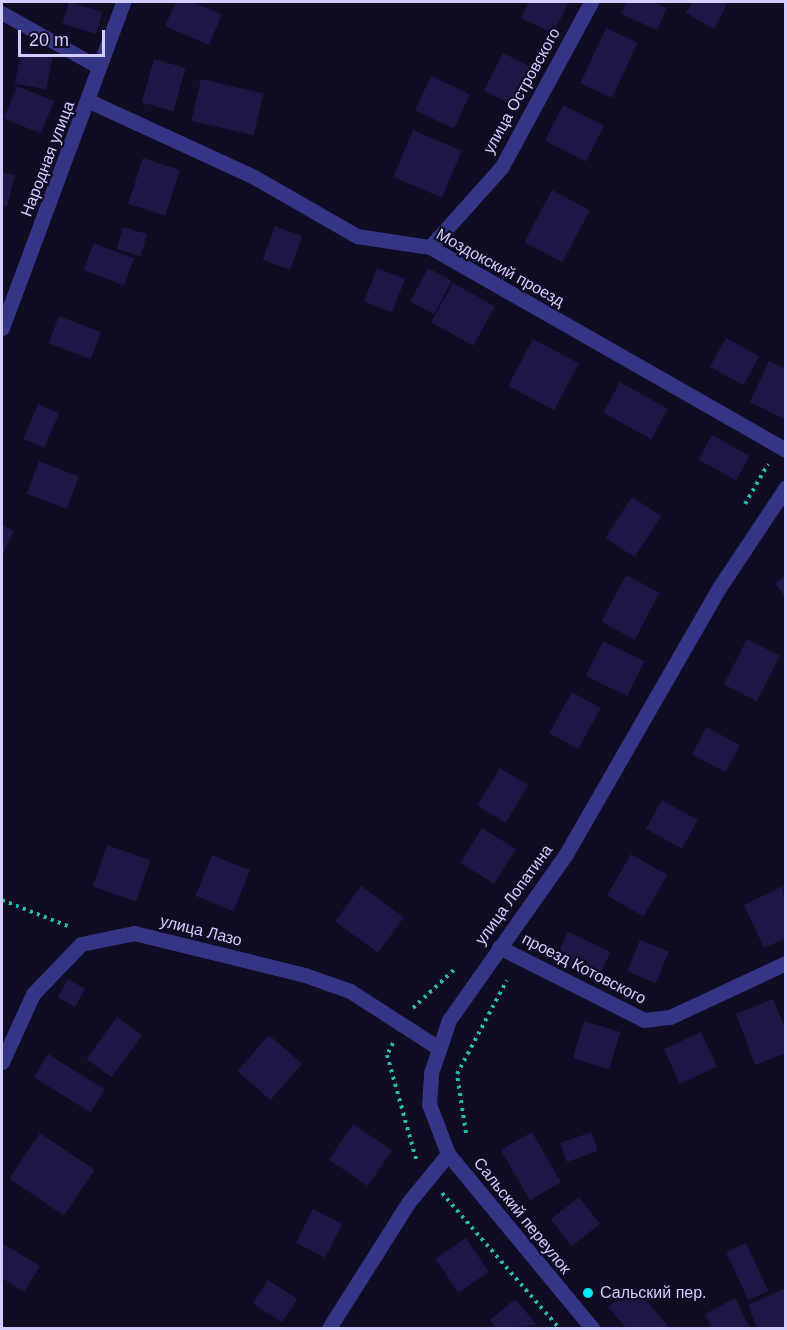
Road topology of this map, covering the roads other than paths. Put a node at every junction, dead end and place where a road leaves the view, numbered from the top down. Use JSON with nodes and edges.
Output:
{"nodes":[{"id":1,"x":123,"y":2,"type":"edge"},
{"id":2,"x":591,"y":2,"type":"edge"},
{"id":3,"x":2,"y":13,"type":"edge"},
{"id":4,"x":100,"y":69,"type":"junction"},
{"id":5,"x":89,"y":101,"type":"junction"},
{"id":6,"x":430,"y":248,"type":"junction"},
{"id":7,"x":2,"y":328,"type":"edge"},
{"id":8,"x":786,"y":450,"type":"edge"},
{"id":9,"x":786,"y":487,"type":"edge"},
{"id":10,"x":499,"y":947,"type":"junction"},
{"id":11,"x":786,"y":963,"type":"edge"},
{"id":12,"x":437,"y":1047,"type":"junction"},
{"id":13,"x":2,"y":1062,"type":"edge"},
{"id":14,"x":448,"y":1154,"type":"junction"},
{"id":15,"x":329,"y":1329,"type":"edge"},
{"id":16,"x":592,"y":1329,"type":"edge"}],
"edges":[{"from":1,"to":4,"type":"street","name":"Народная улица"},
{"from":2,"to":6,"type":"street","name":"улица Островского"},
{"from":3,"to":4,"type":"lane"},
{"from":4,"to":5,"type":"street","name":"Народная улица"},
{"from":5,"to":6,"type":"street","name":"Моздокский проезд"},
{"from":5,"to":7,"type":"street","name":"Народная улица"},
{"from":6,"to":8,"type":"street","name":"Моздокский проезд"},
{"from":9,"to":10,"type":"street","name":"улица Лопатина"},
{"from":10,"to":11,"type":"street","name":"проезд Котовского"},
{"from":10,"to":12,"type":"street","name":"улица Лопатина"},
{"from":12,"to":13,"type":"street","name":"улица Лазо"},
{"from":12,"to":14,"type":"street","name":"улица Лопатина"},
{"from":14,"to":15,"type":"street"},
{"from":14,"to":16,"type":"street","name":"Сальский переулок"}]}
